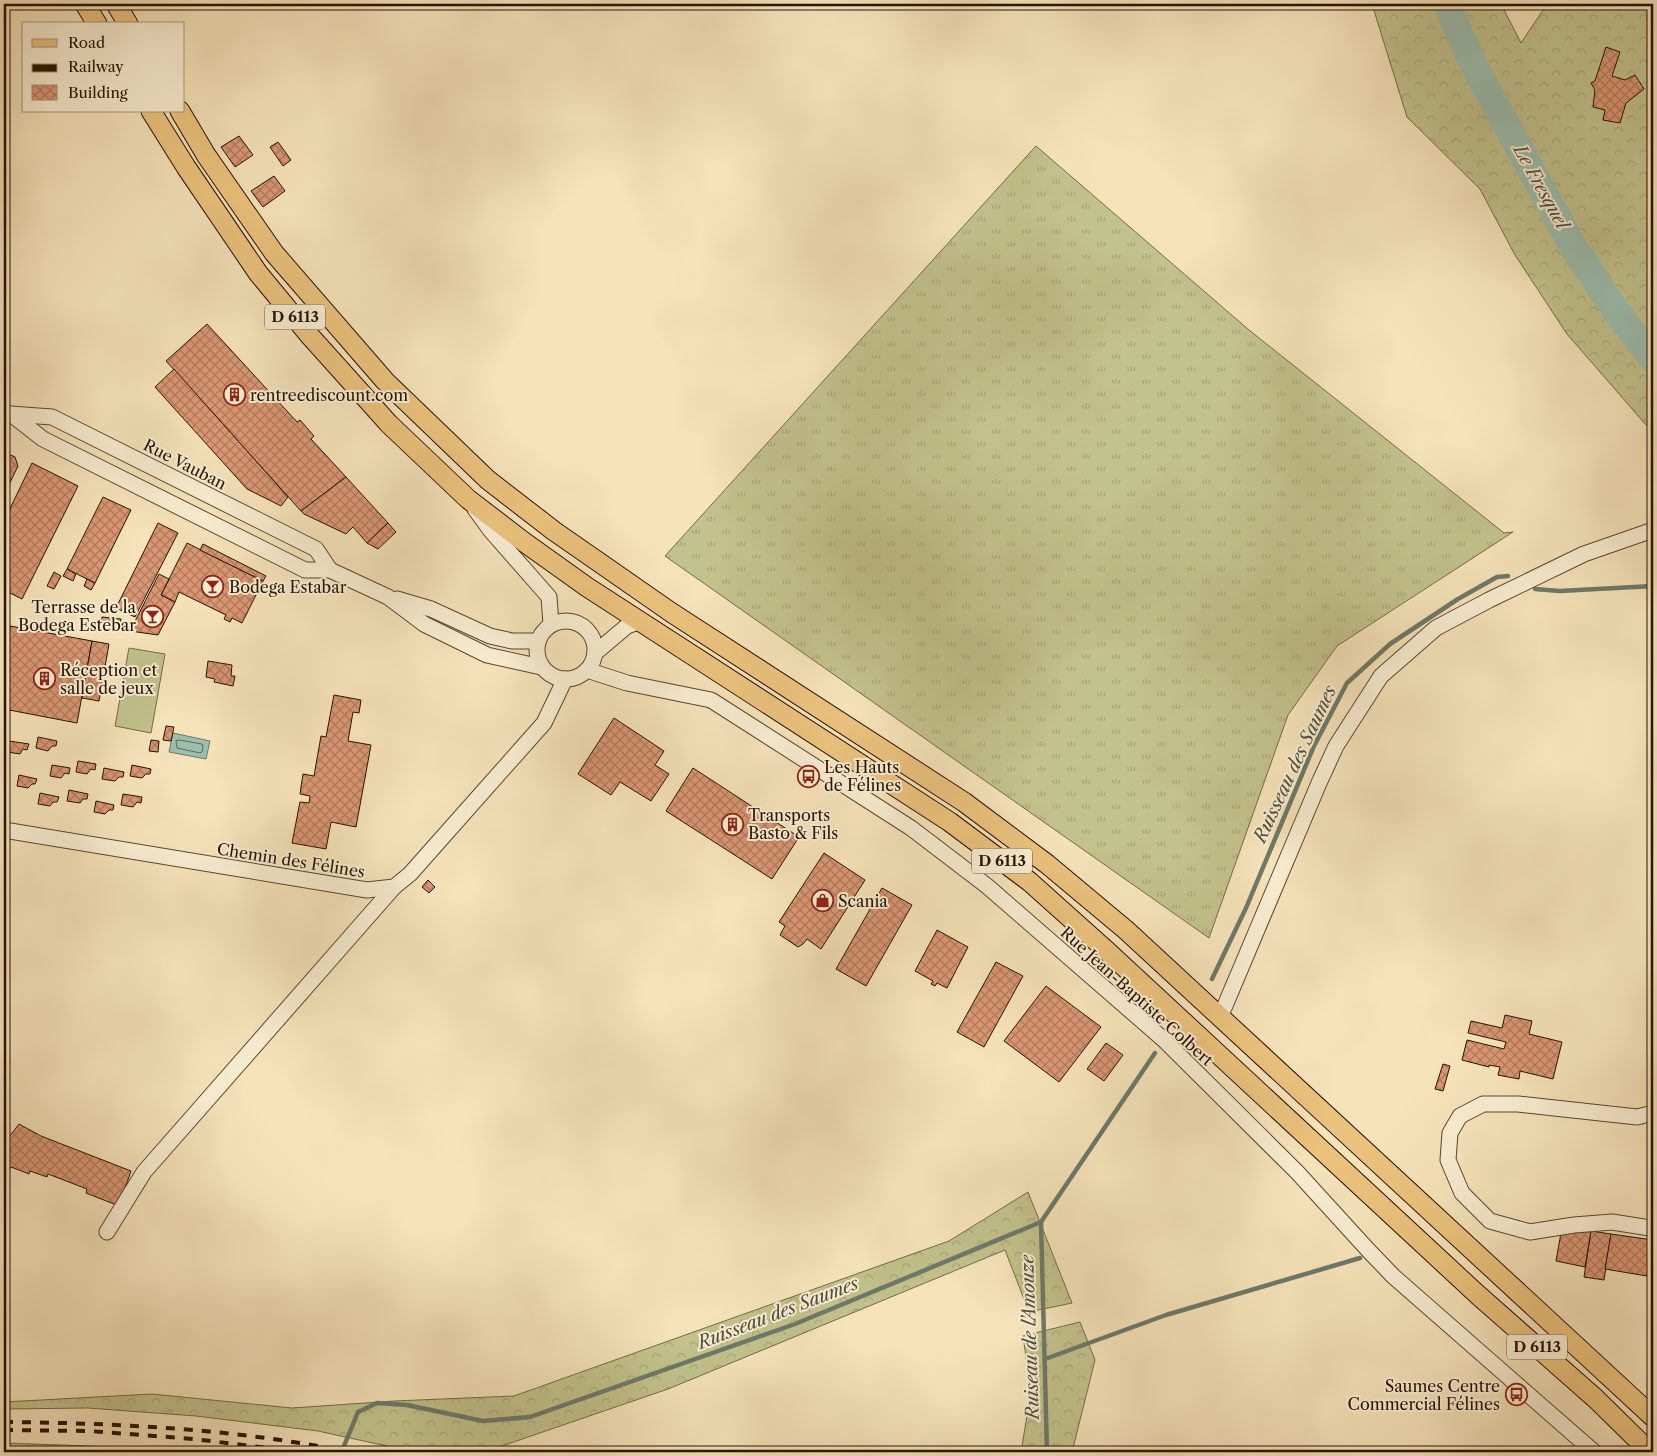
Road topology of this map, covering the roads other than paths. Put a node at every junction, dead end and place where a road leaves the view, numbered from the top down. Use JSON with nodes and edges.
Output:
{"nodes":[{"id":1,"x":85,"y":4,"type":"edge"},
{"id":2,"x":116,"y":4,"type":"edge"},
{"id":3,"x":96,"y":22,"type":"edge"},
{"id":4,"x":127,"y":22,"type":"edge"},
{"id":5,"x":153,"y":112,"type":"edge"},
{"id":6,"x":181,"y":112,"type":"edge"},
{"id":7,"x":7,"y":414,"type":"edge"},
{"id":8,"x":468,"y":500,"type":"junction"},
{"id":9,"x":1653,"y":530,"type":"edge"},
{"id":10,"x":330,"y":570,"type":"junction"},
{"id":11,"x":388,"y":597,"type":"junction"},
{"id":12,"x":641,"y":621,"type":"junction"},
{"id":13,"x":551,"y":624,"type":"junction"},
{"id":14,"x":537,"y":641,"type":"junction"},
{"id":15,"x":595,"y":653,"type":"junction"},
{"id":16,"x":541,"y":667,"type":"junction"},
{"id":17,"x":587,"y":670,"type":"junction"},
{"id":18,"x":565,"y":679,"type":"junction"},
{"id":19,"x":4,"y":830,"type":"edge"},
{"id":20,"x":394,"y":887,"type":"junction"},
{"id":21,"x":1219,"y":1016,"type":"junction"},
{"id":22,"x":1653,"y":1113,"type":"edge"},
{"id":23,"x":1650,"y":1228,"type":"dead end"},
{"id":24,"x":107,"y":1232,"type":"dead end"},
{"id":25,"x":1653,"y":1417,"type":"edge"},
{"id":26,"x":1594,"y":1452,"type":"edge"},
{"id":27,"x":1650,"y":1452,"type":"edge"}],
"edges":[{"from":1,"to":3,"type":"main road"},
{"from":2,"to":4,"type":"main road"},
{"from":5,"to":8,"type":"main road","number":"D 6113"},
{"from":6,"to":21,"type":"main road","number":"D 6113"},
{"from":7,"to":10,"type":"street","name":"Rue Vauban"},
{"from":7,"to":10,"type":"street","name":"Rue Vauban"},
{"from":8,"to":12,"type":"main road","number":"D 6113"},
{"from":8,"to":13,"type":"street"},
{"from":9,"to":21,"type":"street"},
{"from":10,"to":11,"type":"street","name":"Rue Vauban"},
{"from":11,"to":14,"type":"street","name":"Rue Vauban"},
{"from":11,"to":16,"type":"street","name":"Rue Vauban"},
{"from":12,"to":15,"type":"street"},
{"from":12,"to":27,"type":"main road","number":"D 6113"},
{"from":13,"to":14,"type":"street"},
{"from":13,"to":15,"type":"street"},
{"from":14,"to":16,"type":"street"},
{"from":15,"to":17,"type":"street"},
{"from":16,"to":18,"type":"street"},
{"from":17,"to":18,"type":"street"},
{"from":17,"to":26,"type":"street","name":"Rue Jean-Baptiste Colbert"},
{"from":18,"to":20,"type":"street"},
{"from":19,"to":20,"type":"street","name":"Chemin des Félines"},
{"from":20,"to":24,"type":"street"},
{"from":21,"to":25,"type":"main road","number":"D 6113"},
{"from":22,"to":23,"type":"street"}]}
